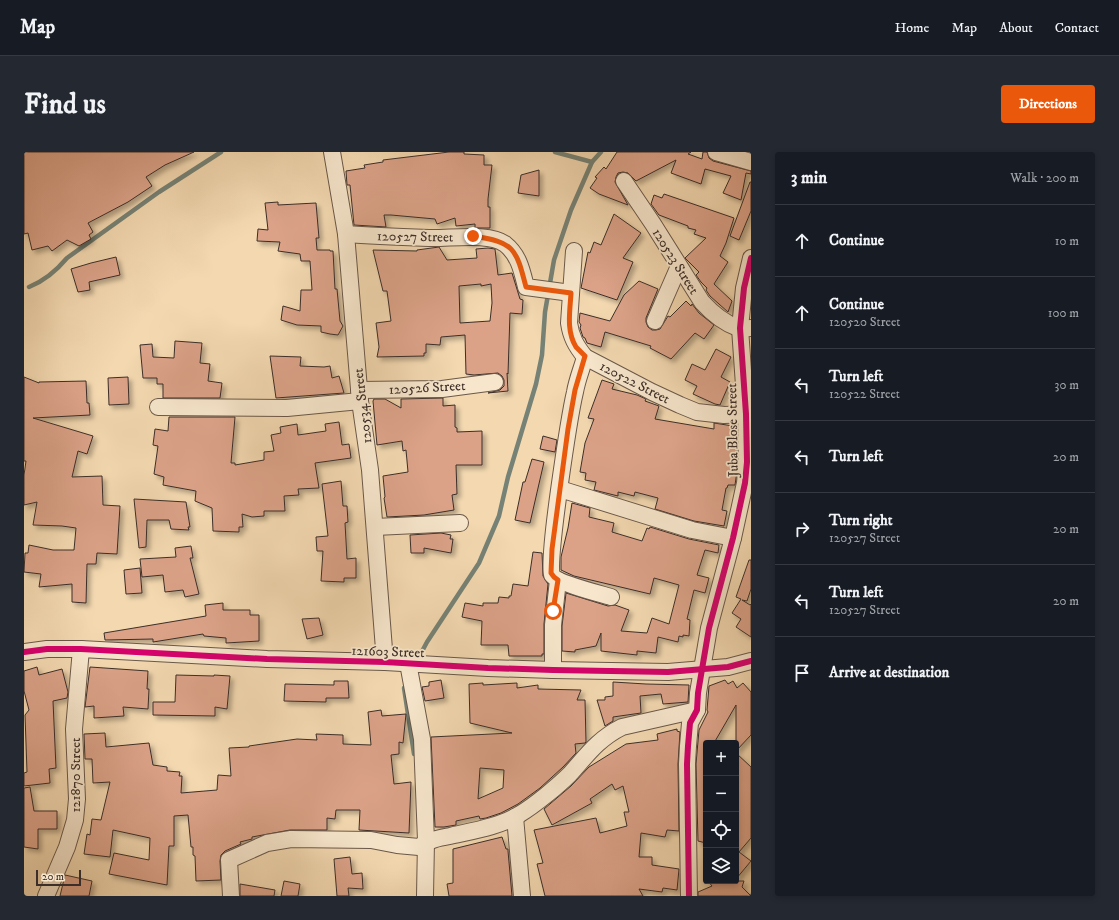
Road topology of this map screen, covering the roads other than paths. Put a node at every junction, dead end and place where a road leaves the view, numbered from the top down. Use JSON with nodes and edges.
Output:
{"nodes":[{"id":1,"x":332,"y":152,"type":"edge"},
{"id":2,"x":716,"y":152,"type":"edge"},
{"id":3,"x":751,"y":162,"type":"edge"},
{"id":4,"x":624,"y":181,"type":"dead end"},
{"id":5,"x":346,"y":234,"type":"junction"},
{"id":6,"x":574,"y":251,"type":"dead end"},
{"id":7,"x":751,"y":258,"type":"edge"},
{"id":8,"x":678,"y":266,"type":"junction"},
{"id":9,"x":564,"y":292,"type":"junction"},
{"id":10,"x":655,"y":321,"type":"dead end"},
{"id":11,"x":745,"y":328,"type":"edge"},
{"id":12,"x":585,"y":356,"type":"junction"},
{"id":13,"x":495,"y":382,"type":"dead end"},
{"id":14,"x":359,"y":395,"type":"junction"},
{"id":15,"x":158,"y":407,"type":"dead end"},
{"id":16,"x":749,"y":414,"type":"edge"},
{"id":17,"x":560,"y":489,"type":"junction"},
{"id":18,"x":460,"y":523,"type":"dead end"},
{"id":19,"x":375,"y":527,"type":"junction"},
{"id":20,"x":733,"y":538,"type":"junction"},
{"id":21,"x":558,"y":580,"type":"junction"},
{"id":22,"x":612,"y":597,"type":"dead end"},
{"id":23,"x":81,"y":649,"type":"junction"},
{"id":24,"x":24,"y":652,"type":"edge"},
{"id":25,"x":751,"y":661,"type":"edge"},
{"id":26,"x":385,"y":662,"type":"junction"},
{"id":27,"x":408,"y":663,"type":"junction"},
{"id":28,"x":702,"y":669,"type":"junction"},
{"id":29,"x":553,"y":670,"type":"junction"},
{"id":30,"x":697,"y":710,"type":"junction"},
{"id":31,"x":515,"y":817,"type":"junction"},
{"id":32,"x":426,"y":842,"type":"junction"},
{"id":33,"x":46,"y":896,"type":"edge"},
{"id":34,"x":231,"y":896,"type":"edge"},
{"id":35,"x":425,"y":896,"type":"edge"},
{"id":36,"x":522,"y":896,"type":"edge"},
{"id":37,"x":689,"y":896,"type":"edge"}],
"edges":[{"from":1,"to":5,"type":"street","name":"120534 Street"},
{"from":2,"to":3,"type":"street"},
{"from":4,"to":8,"type":"street","name":"120523 Street"},
{"from":5,"to":9,"type":"street","name":"120527 Street"},
{"from":5,"to":14,"type":"street","name":"120534 Street"},
{"from":6,"to":9,"type":"street","name":"120522 Street"},
{"from":7,"to":11,"type":"street","name":"Juba Blose Street"},
{"from":8,"to":10,"type":"street"},
{"from":8,"to":11,"type":"street","name":"120523 Street"},
{"from":9,"to":12,"type":"street","name":"120522 Street"},
{"from":11,"to":16,"type":"street","name":"Juba Blose Street"},
{"from":12,"to":16,"type":"street","name":"120522 Street"},
{"from":12,"to":17,"type":"street"},
{"from":13,"to":14,"type":"street","name":"120526 Street"},
{"from":14,"to":15,"type":"street","name":"120526 Street"},
{"from":14,"to":19,"type":"street","name":"120534 Street"},
{"from":16,"to":20,"type":"street","name":"Juba Blose Street"},
{"from":17,"to":20,"type":"street"},
{"from":17,"to":21,"type":"street"},
{"from":18,"to":19,"type":"street"},
{"from":19,"to":26,"type":"street","name":"120534 Street"},
{"from":20,"to":28,"type":"street","name":"Juba Blose Street"},
{"from":21,"to":22,"type":"street"},
{"from":21,"to":29,"type":"street"},
{"from":23,"to":24,"type":"street","name":"121603 Street"},
{"from":23,"to":26,"type":"street","name":"121603 Street"},
{"from":23,"to":33,"type":"street","name":"121870 Street"},
{"from":25,"to":28,"type":"street","name":"121603 Street"},
{"from":26,"to":27,"type":"street","name":"121603 Street"},
{"from":27,"to":29,"type":"street","name":"121603 Street"},
{"from":27,"to":32,"type":"street"},
{"from":28,"to":29,"type":"street","name":"121603 Street"},
{"from":28,"to":30,"type":"street","name":"Juba Blose Street"},
{"from":30,"to":31,"type":"street"},
{"from":30,"to":37,"type":"street","name":"Juba Blose Street"},
{"from":31,"to":32,"type":"street"},
{"from":31,"to":36,"type":"street"},
{"from":32,"to":34,"type":"street"},
{"from":32,"to":35,"type":"street"}]}
